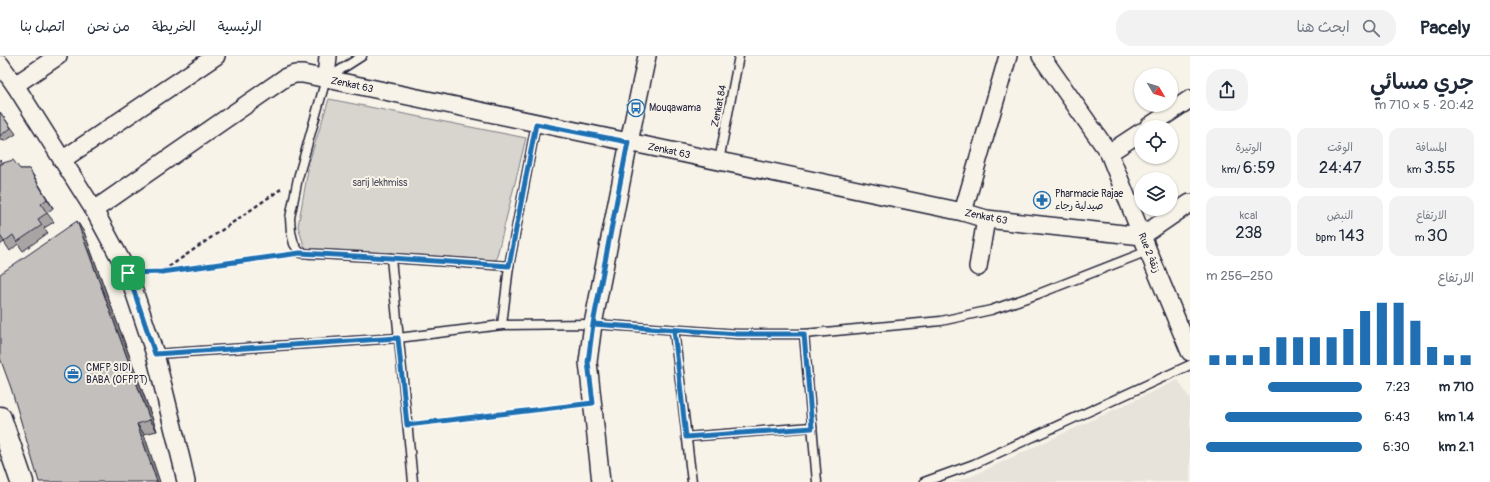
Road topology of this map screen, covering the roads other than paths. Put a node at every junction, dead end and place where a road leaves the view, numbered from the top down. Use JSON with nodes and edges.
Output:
{"nodes":[{"id":1,"x":58,"y":56,"type":"edge"},
{"id":2,"x":216,"y":56,"type":"edge"},
{"id":3,"x":328,"y":56,"type":"edge"},
{"id":4,"x":362,"y":56,"type":"edge"},
{"id":5,"x":647,"y":56,"type":"edge"},
{"id":6,"x":739,"y":56,"type":"edge"},
{"id":7,"x":1008,"y":56,"type":"edge"},
{"id":8,"x":1041,"y":56,"type":"edge"},
{"id":9,"x":0,"y":64,"type":"edge"},
{"id":10,"x":326,"y":79,"type":"junction"},
{"id":11,"x":15,"y":85,"type":"junction"},
{"id":12,"x":1190,"y":99,"type":"edge"},
{"id":13,"x":1158,"y":120,"type":"edge"},
{"id":14,"x":536,"y":124,"type":"junction"},
{"id":15,"x":1134,"y":137,"type":"edge"},
{"id":16,"x":628,"y":142,"type":"junction"},
{"id":17,"x":1109,"y":153,"type":"junction"},
{"id":18,"x":62,"y":160,"type":"junction"},
{"id":19,"x":719,"y":161,"type":"junction"},
{"id":20,"x":1190,"y":203,"type":"edge"},
{"id":21,"x":94,"y":210,"type":"junction"},
{"id":22,"x":963,"y":212,"type":"junction"},
{"id":23,"x":986,"y":219,"type":"junction"},
{"id":24,"x":1145,"y":243,"type":"junction"},
{"id":25,"x":391,"y":258,"type":"junction"},
{"id":26,"x":509,"y":266,"type":"junction"},
{"id":27,"x":978,"y":267,"type":"dead end"},
{"id":28,"x":593,"y":324,"type":"junction"},
{"id":29,"x":502,"y":325,"type":"junction"},
{"id":30,"x":674,"y":330,"type":"junction"},
{"id":31,"x":804,"y":334,"type":"junction"},
{"id":32,"x":398,"y":338,"type":"junction"},
{"id":33,"x":1190,"y":352,"type":"edge"},
{"id":34,"x":155,"y":354,"type":"junction"},
{"id":35,"x":1190,"y":365,"type":"edge"},
{"id":36,"x":0,"y":418,"type":"edge"},
{"id":37,"x":812,"y":428,"type":"junction"},
{"id":38,"x":686,"y":437,"type":"junction"},
{"id":39,"x":22,"y":482,"type":"edge"},
{"id":40,"x":186,"y":482,"type":"edge"},
{"id":41,"x":413,"y":482,"type":"edge"},
{"id":42,"x":601,"y":482,"type":"edge"},
{"id":43,"x":692,"y":482,"type":"edge"},
{"id":44,"x":817,"y":482,"type":"edge"},
{"id":45,"x":924,"y":482,"type":"edge"}],
"edges":[{"from":1,"to":11,"type":"street"},
{"from":2,"to":18,"type":"street"},
{"from":3,"to":10,"type":"street"},
{"from":4,"to":10,"type":"lane"},
{"from":5,"to":16,"type":"street"},
{"from":6,"to":19,"type":"lane","name":"Zenkat 84"},
{"from":7,"to":22,"type":"street"},
{"from":8,"to":17,"type":"street","name":"Rue 2 زنقة"},
{"from":9,"to":11,"type":"street"},
{"from":10,"to":14,"type":"street","name":"Zenkat 63"},
{"from":10,"to":21,"type":"street","name":"Zenkat 63"},
{"from":10,"to":25,"type":"lane"},
{"from":11,"to":18,"type":"street"},
{"from":12,"to":13,"type":"street"},
{"from":14,"to":16,"type":"street","name":"Zenkat 63"},
{"from":14,"to":26,"type":"lane"},
{"from":15,"to":17,"type":"street"},
{"from":16,"to":19,"type":"street","name":"Zenkat 63"},
{"from":16,"to":28,"type":"street"},
{"from":17,"to":24,"type":"street","name":"Rue 2 زنقة"},
{"from":18,"to":21,"type":"street"},
{"from":19,"to":22,"type":"street","name":"Zenkat 63"},
{"from":20,"to":24,"type":"street"},
{"from":21,"to":34,"type":"street"},
{"from":22,"to":23,"type":"street","name":"Zenkat 63"},
{"from":23,"to":24,"type":"street","name":"Zenkat 63"},
{"from":23,"to":27,"type":"street"},
{"from":24,"to":31,"type":"lane"},
{"from":24,"to":33,"type":"street","name":"Rue 2 زنقة"},
{"from":25,"to":26,"type":"lane"},
{"from":25,"to":32,"type":"lane"},
{"from":26,"to":29,"type":"lane"},
{"from":28,"to":29,"type":"lane"},
{"from":28,"to":30,"type":"lane"},
{"from":28,"to":42,"type":"street"},
{"from":29,"to":32,"type":"lane"},
{"from":30,"to":31,"type":"lane"},
{"from":30,"to":38,"type":"lane"},
{"from":31,"to":37,"type":"lane"},
{"from":32,"to":34,"type":"lane"},
{"from":32,"to":41,"type":"lane"},
{"from":34,"to":40,"type":"street"},
{"from":35,"to":45,"type":"lane"},
{"from":36,"to":39,"type":"main road"},
{"from":37,"to":38,"type":"lane"},
{"from":37,"to":44,"type":"lane"},
{"from":38,"to":43,"type":"lane"}]}
